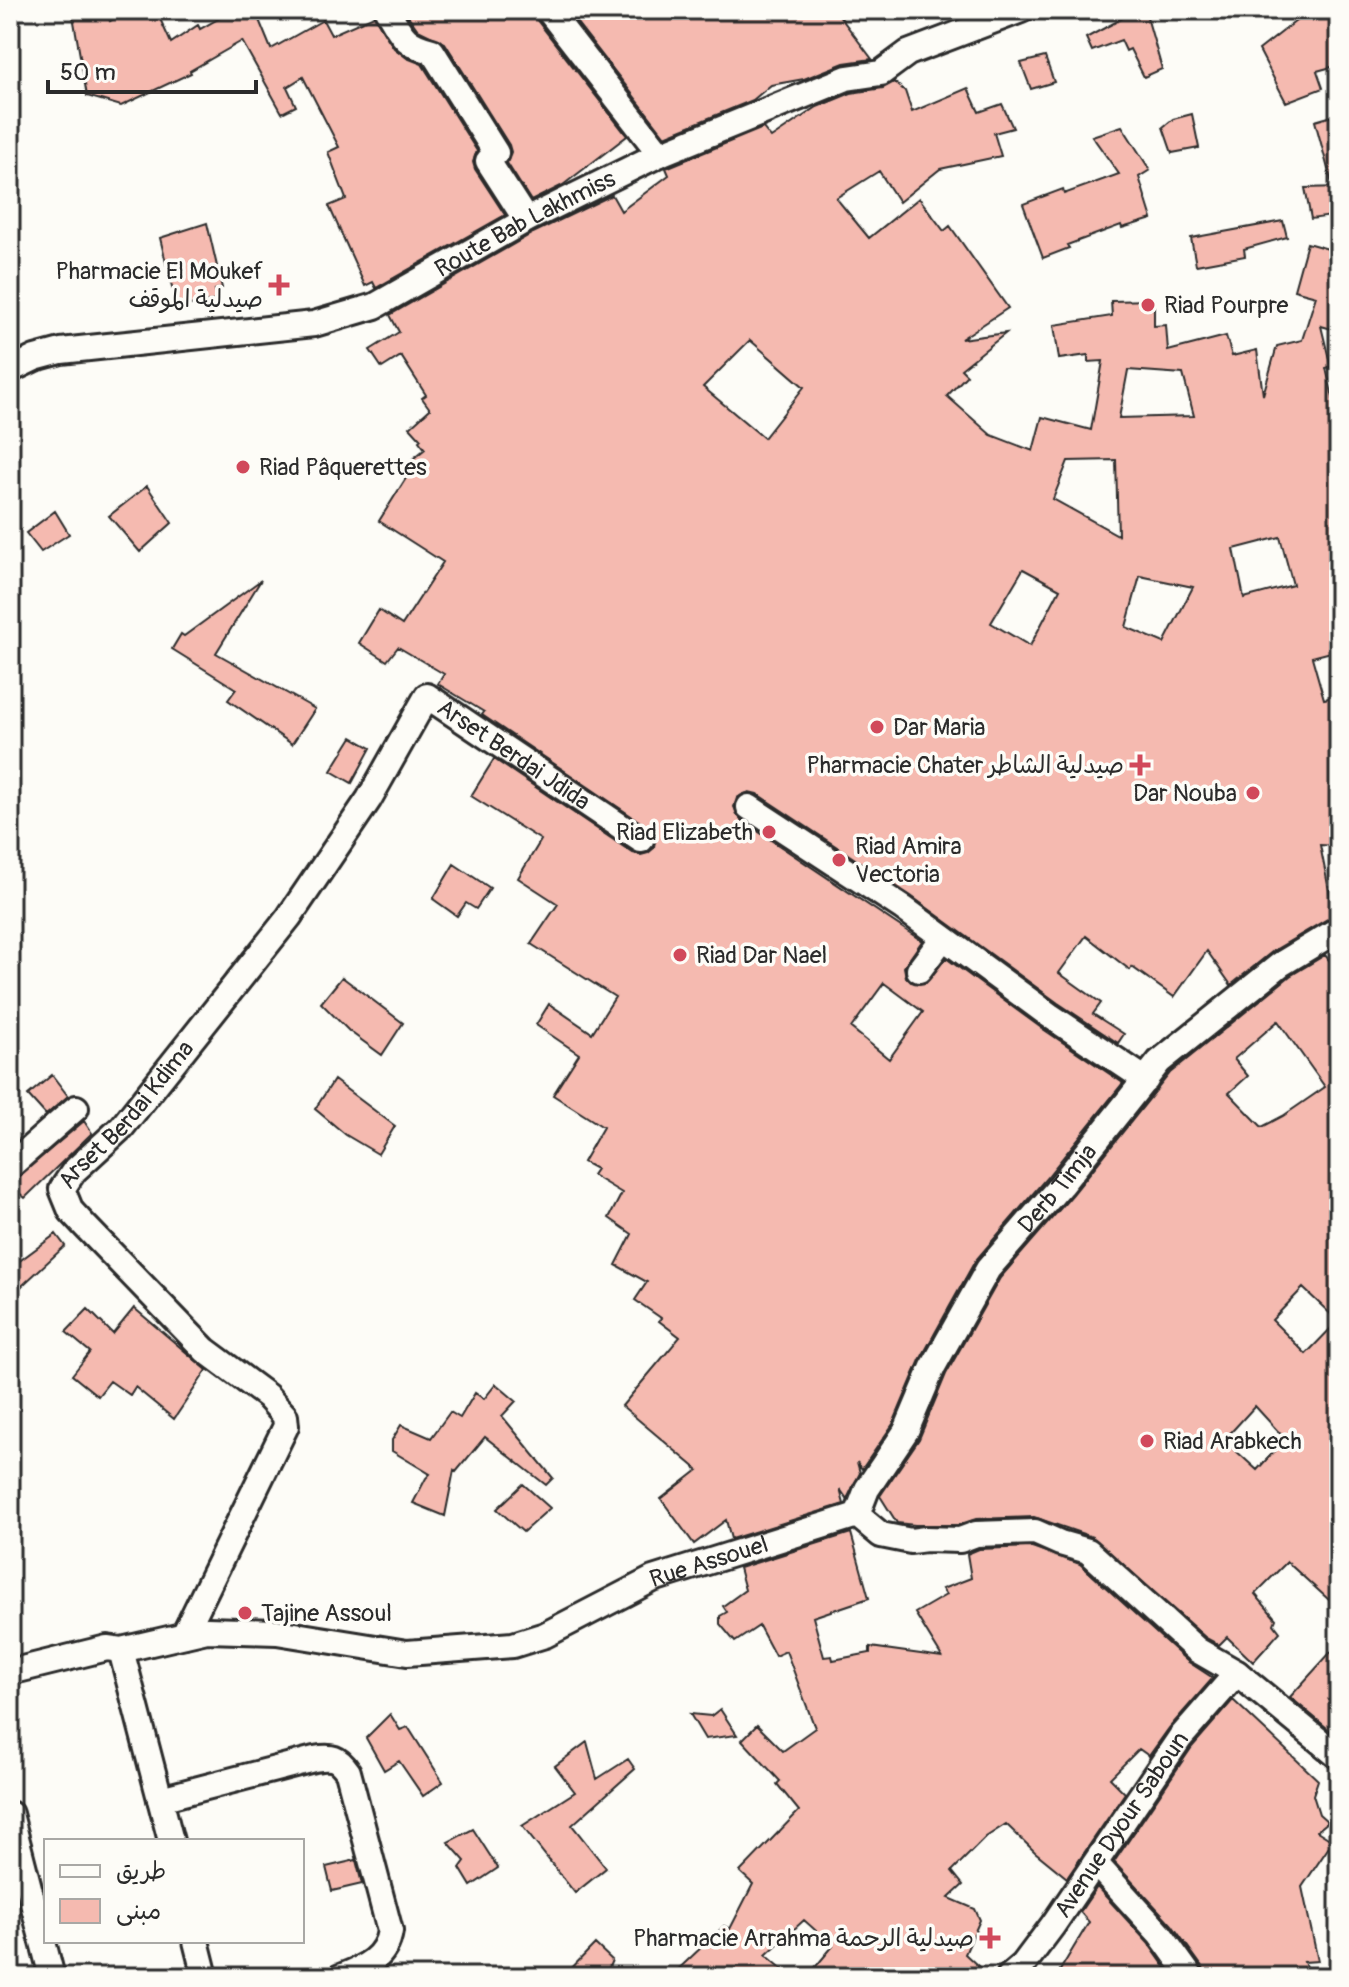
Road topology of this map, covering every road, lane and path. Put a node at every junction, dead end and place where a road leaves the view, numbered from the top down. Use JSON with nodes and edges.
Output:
{"nodes":[{"id":1,"x":387,"y":10,"type":"edge"},
{"id":2,"x":548,"y":10,"type":"edge"},
{"id":3,"x":1021,"y":10,"type":"edge"},
{"id":4,"x":660,"y":154,"type":"junction"},
{"id":5,"x":526,"y":220,"type":"junction"},
{"id":6,"x":10,"y":370,"type":"edge"},
{"id":7,"x":427,"y":696,"type":"joint"},
{"id":8,"x":749,"y":807,"type":"dead end"},
{"id":9,"x":641,"y":840,"type":"dead end"},
{"id":10,"x":1339,"y":929,"type":"edge"},
{"id":11,"x":943,"y":938,"type":"junction"},
{"id":12,"x":919,"y":970,"type":"dead end"},
{"id":13,"x":1146,"y":1080,"type":"junction"},
{"id":14,"x":76,"y":1108,"type":"dead end"},
{"id":15,"x":10,"y":1166,"type":"edge"},
{"id":16,"x":857,"y":1515,"type":"junction"},
{"id":17,"x":184,"y":1635,"type":"junction"},
{"id":18,"x":121,"y":1650,"type":"junction"},
{"id":19,"x":10,"y":1672,"type":"edge"},
{"id":20,"x":1237,"y":1673,"type":"junction"},
{"id":21,"x":1339,"y":1757,"type":"edge"},
{"id":22,"x":160,"y":1799,"type":"junction"},
{"id":23,"x":10,"y":1814,"type":"edge"},
{"id":24,"x":170,"y":1839,"type":"edge"},
{"id":25,"x":1096,"y":1864,"type":"junction"},
{"id":26,"x":196,"y":1943,"type":"edge"},
{"id":27,"x":1021,"y":1973,"type":"edge"},
{"id":28,"x":52,"y":1977,"type":"edge"},
{"id":29,"x":205,"y":1977,"type":"edge"},
{"id":30,"x":340,"y":1977,"type":"edge"},
{"id":31,"x":1191,"y":1977,"type":"edge"}],
"edges":[{"from":1,"to":5,"type":"street"},
{"from":2,"to":4,"type":"street"},
{"from":3,"to":4,"type":"street","name":"Route Bab Lakhmiss"},
{"from":4,"to":5,"type":"street","name":"Route Bab Lakhmiss"},
{"from":5,"to":6,"type":"street","name":"Route Bab Lakhmiss"},
{"from":7,"to":9,"type":"street","name":"Arset Berdai Jdida"},
{"from":7,"to":17,"type":"street","name":"Arset Berdai Kdima"},
{"from":8,"to":11,"type":"street"},
{"from":10,"to":13,"type":"street","name":"Derb Timja"},
{"from":11,"to":12,"type":"street"},
{"from":11,"to":13,"type":"street"},
{"from":13,"to":16,"type":"street","name":"Derb Timja"},
{"from":14,"to":15,"type":"street"},
{"from":16,"to":17,"type":"street","name":"Rue Assouel"},
{"from":16,"to":20,"type":"street"},
{"from":17,"to":18,"type":"street","name":"Rue Assouel"},
{"from":18,"to":19,"type":"street","name":"Rue Assouel"},
{"from":18,"to":22,"type":"street"},
{"from":20,"to":21,"type":"street"},
{"from":20,"to":25,"type":"street","name":"Avenue Dyour Saboun"},
{"from":22,"to":24,"type":"street"},
{"from":22,"to":30,"type":"street"},
{"from":23,"to":28,"type":"street"},
{"from":25,"to":27,"type":"street","name":"Avenue Dyour Saboun"},
{"from":25,"to":31,"type":"street"},
{"from":26,"to":29,"type":"street"}]}
